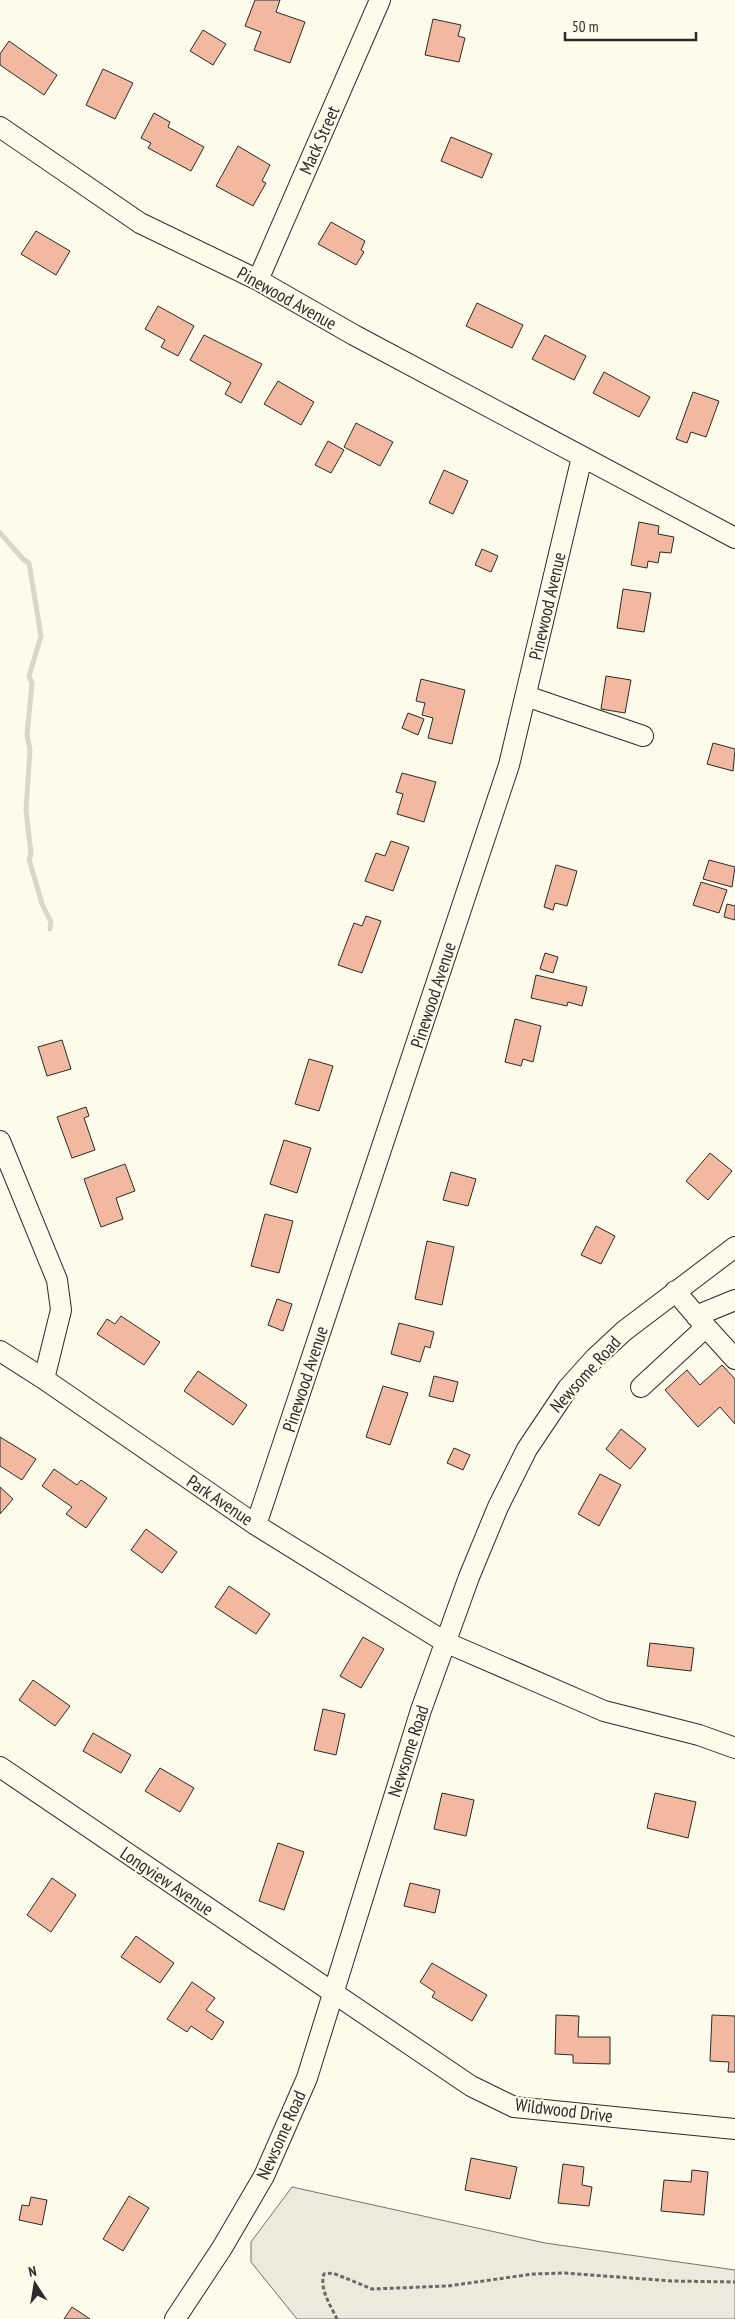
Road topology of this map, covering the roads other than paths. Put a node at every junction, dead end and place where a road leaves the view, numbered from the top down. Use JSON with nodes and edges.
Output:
{"nodes":[{"id":1,"x":380,"y":0,"type":"edge"},
{"id":2,"x":0,"y":127,"type":"edge"},
{"id":3,"x":258,"y":280,"type":"junction"},
{"id":4,"x":582,"y":457,"type":"junction"},
{"id":5,"x":735,"y":538,"type":"edge"},
{"id":6,"x":526,"y":696,"type":"junction"},
{"id":7,"x":642,"y":736,"type":"dead end"},
{"id":8,"x":0,"y":1141,"type":"edge"},
{"id":9,"x":735,"y":1247,"type":"edge"},
{"id":10,"x":675,"y":1291,"type":"junction"},
{"id":11,"x":735,"y":1300,"type":"edge"},
{"id":12,"x":701,"y":1321,"type":"junction"},
{"id":13,"x":0,"y":1351,"type":"edge"},
{"id":14,"x":735,"y":1359,"type":"edge"},
{"id":15,"x":44,"y":1379,"type":"junction"},
{"id":16,"x":641,"y":1387,"type":"dead end"},
{"id":17,"x":256,"y":1525,"type":"junction"},
{"id":18,"x":445,"y":1642,"type":"junction"},
{"id":19,"x":735,"y":1748,"type":"edge"},
{"id":20,"x":0,"y":1767,"type":"edge"},
{"id":21,"x":334,"y":1994,"type":"junction"},
{"id":22,"x":735,"y":2129,"type":"edge"},
{"id":23,"x":176,"y":2319,"type":"edge"}],
"edges":[{"from":1,"to":3,"type":"street","name":"Mack Street"},
{"from":2,"to":3,"type":"street","name":"Pinewood Avenue"},
{"from":3,"to":4,"type":"street","name":"Pinewood Avenue"},
{"from":4,"to":5,"type":"street","name":"Pinewood Avenue"},
{"from":4,"to":6,"type":"street","name":"Pinewood Avenue"},
{"from":6,"to":7,"type":"street"},
{"from":6,"to":17,"type":"street","name":"Pinewood Avenue"},
{"from":8,"to":15,"type":"street"},
{"from":9,"to":10,"type":"street","name":"Newsome Road"},
{"from":10,"to":12,"type":"street"},
{"from":10,"to":18,"type":"street","name":"Newsome Road"},
{"from":11,"to":12,"type":"street"},
{"from":12,"to":14,"type":"street"},
{"from":12,"to":16,"type":"street"},
{"from":13,"to":15,"type":"street","name":"Park Avenue"},
{"from":15,"to":17,"type":"street","name":"Park Avenue"},
{"from":17,"to":18,"type":"street","name":"Park Avenue"},
{"from":18,"to":19,"type":"street","name":"Park Avenue"},
{"from":18,"to":21,"type":"street","name":"Newsome Road"},
{"from":20,"to":21,"type":"street","name":"Longview Avenue"},
{"from":21,"to":22,"type":"street","name":"Wildwood Drive"},
{"from":21,"to":23,"type":"street","name":"Newsome Road"}]}
